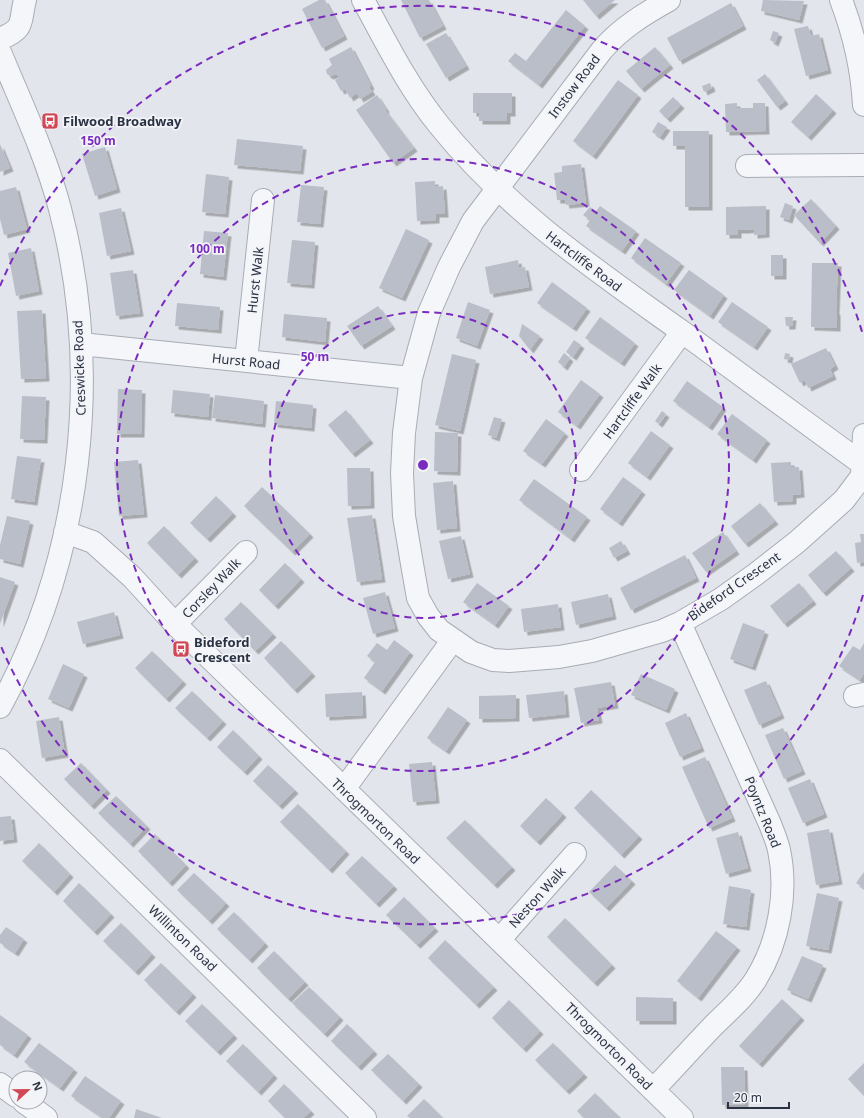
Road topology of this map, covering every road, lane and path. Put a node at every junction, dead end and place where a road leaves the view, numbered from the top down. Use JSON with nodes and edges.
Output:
{"nodes":[{"id":1,"x":25,"y":0,"type":"edge"},
{"id":2,"x":363,"y":0,"type":"edge"},
{"id":3,"x":669,"y":0,"type":"edge"},
{"id":4,"x":841,"y":0,"type":"edge"},
{"id":5,"x":0,"y":39,"type":"edge"},
{"id":6,"x":0,"y":52,"type":"edge"},
{"id":7,"x":864,"y":106,"type":"edge"},
{"id":8,"x":864,"y":165,"type":"edge"},
{"id":9,"x":747,"y":166,"type":"dead end"},
{"id":10,"x":497,"y":189,"type":"junction"},
{"id":11,"x":263,"y":200,"type":"dead end"},
{"id":12,"x":682,"y":332,"type":"junction"},
{"id":13,"x":81,"y":344,"type":"junction"},
{"id":14,"x":246,"y":361,"type":"junction"},
{"id":15,"x":411,"y":378,"type":"junction"},
{"id":16,"x":864,"y":435,"type":"edge"},
{"id":17,"x":863,"y":464,"type":"edge"},
{"id":18,"x":581,"y":470,"type":"dead end"},
{"id":19,"x":65,"y":532,"type":"junction"},
{"id":20,"x":246,"y":552,"type":"dead end"},
{"id":21,"x":680,"y":623,"type":"junction"},
{"id":22,"x":175,"y":624,"type":"junction"},
{"id":23,"x":452,"y":641,"type":"junction"},
{"id":24,"x":0,"y":707,"type":"edge"},
{"id":25,"x":0,"y":760,"type":"edge"},
{"id":26,"x":344,"y":789,"type":"junction"},
{"id":27,"x":575,"y":854,"type":"dead end"},
{"id":28,"x":500,"y":939,"type":"junction"},
{"id":29,"x":653,"y":1090,"type":"junction"},
{"id":30,"x":35,"y":1110,"type":"edge"},
{"id":31,"x":360,"y":1117,"type":"edge"},
{"id":32,"x":46,"y":1118,"type":"edge"},
{"id":33,"x":682,"y":1118,"type":"edge"}],
"edges":[{"from":1,"to":5,"type":"street"},
{"from":2,"to":10,"type":"street","name":"Hartcliffe Road"},
{"from":3,"to":10,"type":"street","name":"Instow Road"},
{"from":4,"to":7,"type":"street"},
{"from":6,"to":13,"type":"street","name":"Creswicke Road"},
{"from":8,"to":9,"type":"street"},
{"from":10,"to":12,"type":"street","name":"Hartcliffe Road"},
{"from":10,"to":15,"type":"street","name":"Bideford Crescent"},
{"from":11,"to":14,"type":"street","name":"Hurst Walk"},
{"from":12,"to":17,"type":"street","name":"Hartcliffe Road"},
{"from":12,"to":18,"type":"street","name":"Hartcliffe Walk"},
{"from":13,"to":14,"type":"street","name":"Hurst Road"},
{"from":13,"to":19,"type":"street","name":"Creswicke Road"},
{"from":14,"to":15,"type":"street","name":"Hurst Road"},
{"from":15,"to":23,"type":"street","name":"Bideford Crescent"},
{"from":16,"to":17,"type":"street","name":"Bideford Crescent"},
{"from":17,"to":21,"type":"street","name":"Bideford Crescent"},
{"from":19,"to":22,"type":"street","name":"Throgmorton Road"},
{"from":19,"to":24,"type":"street","name":"Creswicke Road"},
{"from":20,"to":22,"type":"street","name":"Corsley Walk"},
{"from":21,"to":23,"type":"street","name":"Bideford Crescent"},
{"from":21,"to":29,"type":"street","name":"Poyntz Road"},
{"from":22,"to":26,"type":"street","name":"Throgmorton Road"},
{"from":23,"to":26,"type":"street"},
{"from":25,"to":31,"type":"street","name":"Willinton Road"},
{"from":26,"to":28,"type":"street","name":"Throgmorton Road"},
{"from":27,"to":28,"type":"street","name":"Neston Walk"},
{"from":28,"to":29,"type":"street","name":"Throgmorton Road"},
{"from":29,"to":33,"type":"street","name":"Throgmorton Road"},
{"from":30,"to":32,"type":"street"}]}
